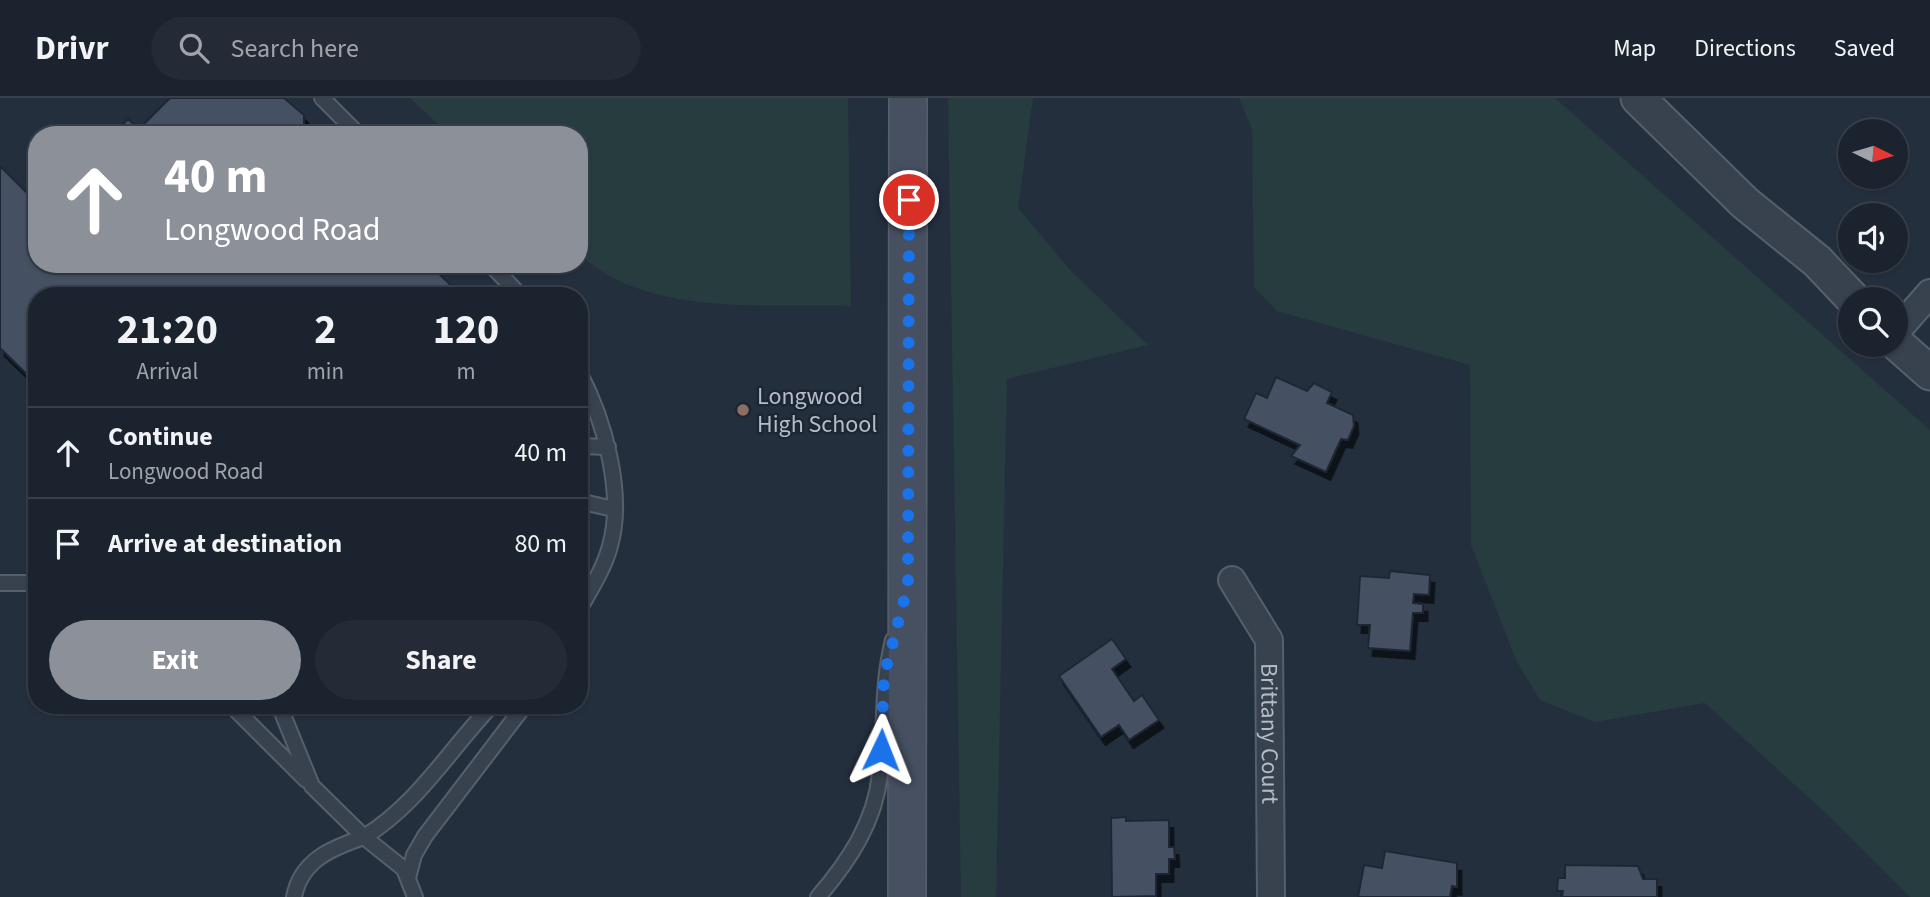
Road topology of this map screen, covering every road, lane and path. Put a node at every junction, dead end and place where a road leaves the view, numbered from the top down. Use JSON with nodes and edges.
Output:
{"nodes":[{"id":1,"x":322,"y":98,"type":"edge"},
{"id":2,"x":908,"y":98,"type":"edge"},
{"id":3,"x":1638,"y":98,"type":"edge"},
{"id":4,"x":350,"y":126,"type":"edge"},
{"id":5,"x":499,"y":273,"type":"edge"},
{"id":6,"x":512,"y":287,"type":"edge"},
{"id":7,"x":1842,"y":287,"type":"edge"},
{"id":8,"x":1930,"y":293,"type":"edge"},
{"id":9,"x":1908,"y":318,"type":"edge"},
{"id":10,"x":1908,"y":354,"type":"edge"},
{"id":11,"x":1930,"y":373,"type":"edge"},
{"id":12,"x":588,"y":389,"type":"edge"},
{"id":13,"x":588,"y":446,"type":"edge"},
{"id":14,"x":608,"y":447,"type":"junction"},
{"id":15,"x":588,"y":503,"type":"edge"},
{"id":16,"x":613,"y":509,"type":"junction"},
{"id":17,"x":1232,"y":580,"type":"dead end"},
{"id":18,"x":0,"y":583,"type":"edge"},
{"id":19,"x":28,"y":583,"type":"edge"},
{"id":20,"x":908,"y":585,"type":"junction"},
{"id":21,"x":588,"y":592,"type":"edge"},
{"id":22,"x":240,"y":714,"type":"edge"},
{"id":23,"x":283,"y":714,"type":"edge"},
{"id":24,"x":484,"y":714,"type":"edge"},
{"id":25,"x":518,"y":714,"type":"edge"},
{"id":26,"x":312,"y":786,"type":"junction"},
{"id":27,"x":365,"y":837,"type":"junction"},
{"id":28,"x":408,"y":878,"type":"junction"},
{"id":29,"x":294,"y":897,"type":"edge"},
{"id":30,"x":415,"y":897,"type":"edge"},
{"id":31,"x":818,"y":897,"type":"edge"},
{"id":32,"x":907,"y":897,"type":"edge"},
{"id":33,"x":1271,"y":897,"type":"edge"}],
"edges":[{"from":1,"to":4,"type":"lane"},
{"from":2,"to":20,"type":"main road"},
{"from":3,"to":7,"type":"street"},
{"from":5,"to":6,"type":"lane"},
{"from":8,"to":9,"type":"street"},
{"from":10,"to":11,"type":"street"},
{"from":12,"to":14,"type":"lane"},
{"from":13,"to":14,"type":"lane"},
{"from":14,"to":16,"type":"lane"},
{"from":15,"to":16,"type":"lane"},
{"from":16,"to":21,"type":"lane"},
{"from":17,"to":33,"type":"street","name":"Brittany Court"},
{"from":18,"to":19,"type":"lane"},
{"from":20,"to":31,"type":"lane"},
{"from":20,"to":32,"type":"main road"},
{"from":22,"to":26,"type":"lane"},
{"from":23,"to":26,"type":"lane"},
{"from":24,"to":27,"type":"lane"},
{"from":25,"to":28,"type":"lane"},
{"from":26,"to":27,"type":"lane"},
{"from":27,"to":28,"type":"lane"},
{"from":27,"to":29,"type":"lane"},
{"from":28,"to":30,"type":"lane"}]}
